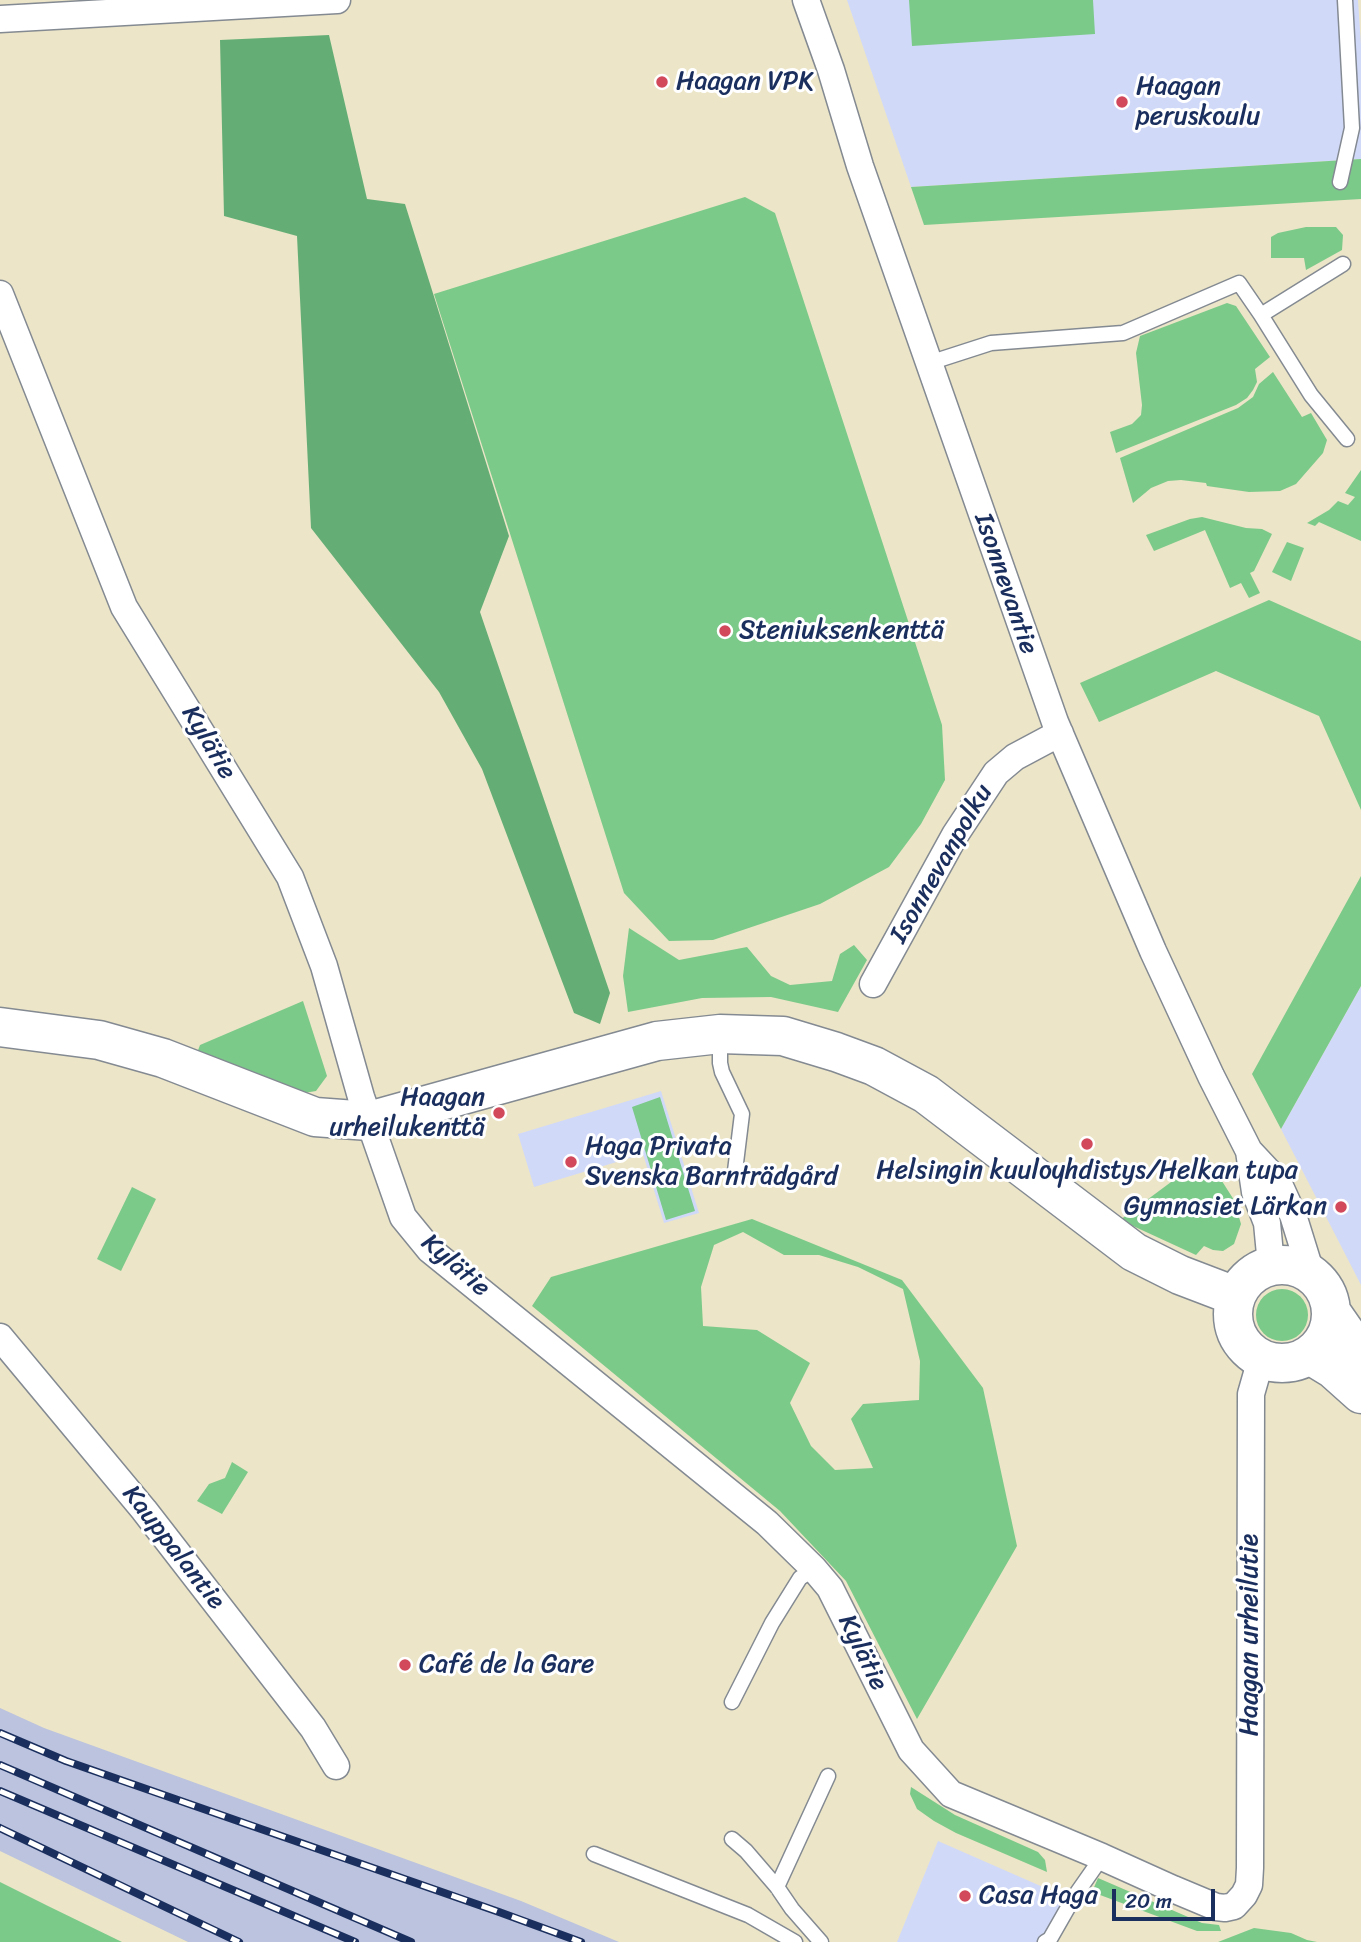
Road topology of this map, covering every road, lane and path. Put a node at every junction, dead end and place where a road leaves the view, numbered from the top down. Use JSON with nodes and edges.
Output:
{"nodes":[{"id":1,"x":337,"y":0,"type":"edge"},
{"id":2,"x":806,"y":0,"type":"edge"},
{"id":3,"x":1345,"y":0,"type":"edge"},
{"id":4,"x":0,"y":19,"type":"edge"},
{"id":5,"x":1340,"y":182,"type":"dead end"},
{"id":6,"x":1342,"y":264,"type":"dead end"},
{"id":7,"x":0,"y":294,"type":"edge"},
{"id":8,"x":1261,"y":315,"type":"junction"},
{"id":9,"x":929,"y":363,"type":"junction"},
{"id":10,"x":1347,"y":439,"type":"dead end"},
{"id":11,"x":1060,"y":733,"type":"junction"},
{"id":12,"x":873,"y":984,"type":"dead end"},
{"id":13,"x":0,"y":1027,"type":"edge"},
{"id":14,"x":720,"y":1034,"type":"junction"},
{"id":15,"x":369,"y":1121,"type":"junction"},
{"id":16,"x":1249,"y":1151,"type":"junction"},
{"id":17,"x":735,"y":1171,"type":"dead end"},
{"id":18,"x":1271,"y":1265,"type":"junction"},
{"id":19,"x":1311,"y":1273,"type":"junction"},
{"id":20,"x":1235,"y":1296,"type":"junction"},
{"id":21,"x":1332,"y":1312,"type":"junction"},
{"id":22,"x":0,"y":1337,"type":"edge"},
{"id":23,"x":1361,"y":1350,"type":"edge"},
{"id":24,"x":1310,"y":1355,"type":"junction"},
{"id":25,"x":1261,"y":1359,"type":"junction"},
{"id":26,"x":1361,"y":1394,"type":"edge"},
{"id":27,"x":814,"y":1569,"type":"junction"},
{"id":28,"x":732,"y":1702,"type":"dead end"},
{"id":29,"x":336,"y":1766,"type":"dead end"},
{"id":30,"x":828,"y":1776,"type":"dead end"},
{"id":31,"x":732,"y":1839,"type":"dead end"},
{"id":32,"x":594,"y":1854,"type":"dead end"},
{"id":33,"x":1102,"y":1857,"type":"junction"},
{"id":34,"x":777,"y":1887,"type":"junction"},
{"id":35,"x":1234,"y":1906,"type":"joint"},
{"id":36,"x":795,"y":1942,"type":"edge"},
{"id":37,"x":821,"y":1942,"type":"edge"},
{"id":38,"x":1045,"y":1942,"type":"edge"}],
"edges":[{"from":1,"to":4,"type":"street"},
{"from":2,"to":9,"type":"street","name":"Isonnevantie"},
{"from":3,"to":5,"type":"lane"},
{"from":6,"to":8,"type":"lane"},
{"from":7,"to":15,"type":"street","name":"Kylätie"},
{"from":8,"to":9,"type":"lane"},
{"from":8,"to":10,"type":"lane"},
{"from":9,"to":11,"type":"street","name":"Isonnevantie"},
{"from":11,"to":12,"type":"street","name":"Isonnevanpolku"},
{"from":11,"to":16,"type":"street","name":"Isonnevantie"},
{"from":13,"to":15,"type":"street"},
{"from":14,"to":15,"type":"street"},
{"from":14,"to":17,"type":"lane"},
{"from":14,"to":20,"type":"street"},
{"from":15,"to":27,"type":"street","name":"Kylätie"},
{"from":16,"to":18,"type":"street","name":"Isonnevantie"},
{"from":16,"to":19,"type":"street","name":"Isonnevantie"},
{"from":18,"to":19,"type":"street"},
{"from":18,"to":20,"type":"street"},
{"from":19,"to":21,"type":"street"},
{"from":20,"to":25,"type":"street"},
{"from":21,"to":23,"type":"street"},
{"from":21,"to":24,"type":"street"},
{"from":22,"to":29,"type":"street","name":"Kauppalantie"},
{"from":24,"to":25,"type":"street"},
{"from":24,"to":26,"type":"street"},
{"from":25,"to":35,"type":"street","name":"Haagan urheilutie"},
{"from":27,"to":28,"type":"lane"},
{"from":27,"to":33,"type":"street","name":"Kylätie"},
{"from":30,"to":34,"type":"lane"},
{"from":31,"to":34,"type":"lane"},
{"from":32,"to":36,"type":"lane"},
{"from":33,"to":35,"type":"street","name":"Kylätie"},
{"from":33,"to":38,"type":"lane"},
{"from":34,"to":37,"type":"lane"}]}
